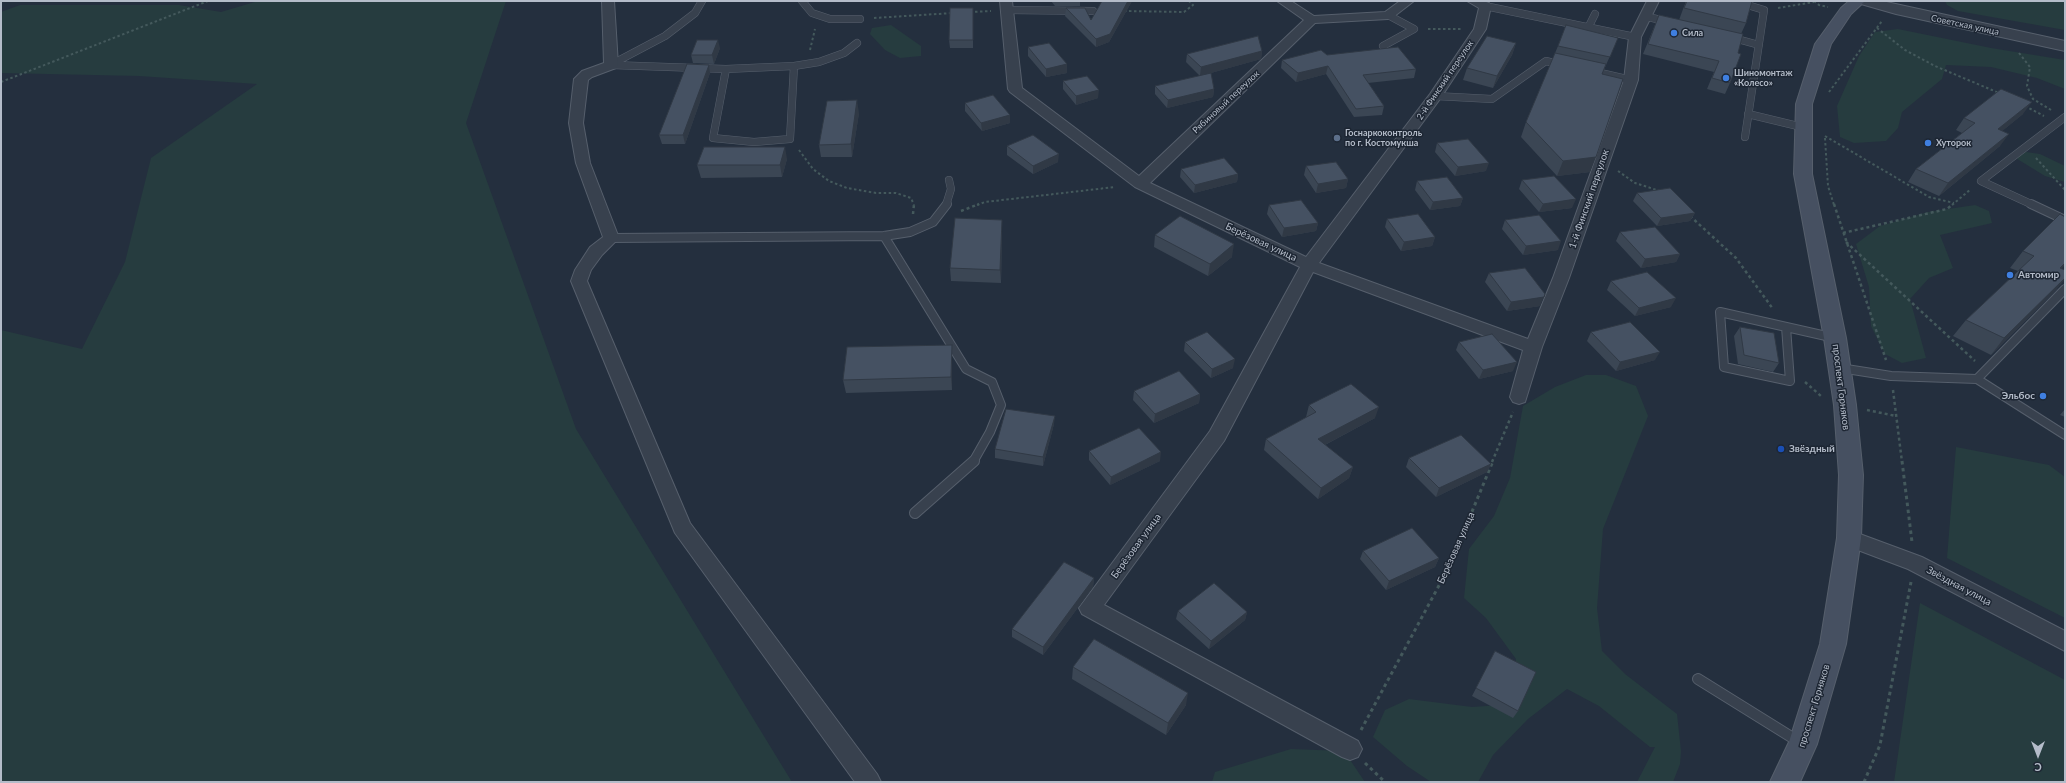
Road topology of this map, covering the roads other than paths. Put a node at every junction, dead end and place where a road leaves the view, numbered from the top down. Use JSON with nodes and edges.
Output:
{"nodes":[{"id":1,"x":608,"y":1,"type":"edge"},
{"id":2,"x":702,"y":1,"type":"edge"},
{"id":3,"x":802,"y":1,"type":"edge"},
{"id":4,"x":1283,"y":1,"type":"edge"},
{"id":5,"x":1408,"y":1,"type":"edge"},
{"id":6,"x":1473,"y":1,"type":"edge"},
{"id":7,"x":1653,"y":1,"type":"edge"},
{"id":8,"x":1734,"y":1,"type":"edge"},
{"id":9,"x":1858,"y":1,"type":"edge"},
{"id":10,"x":1866,"y":1,"type":"edge"},
{"id":11,"x":1006,"y":5,"type":"edge"},
{"id":12,"x":1485,"y":6,"type":"junction"},
{"id":13,"x":1093,"y":11,"type":"road end"},
{"id":14,"x":1595,"y":14,"type":"dead end"},
{"id":15,"x":1388,"y":15,"type":"junction"},
{"id":16,"x":1644,"y":16,"type":"junction"},
{"id":17,"x":860,"y":19,"type":"road end"},
{"id":18,"x":1312,"y":20,"type":"junction"},
{"id":19,"x":1675,"y":24,"type":"edge"},
{"id":20,"x":1589,"y":26,"type":"junction"},
{"id":21,"x":1721,"y":35,"type":"edge"},
{"id":22,"x":1635,"y":37,"type":"junction"},
{"id":23,"x":857,"y":43,"type":"dead end"},
{"id":24,"x":1759,"y":45,"type":"junction"},
{"id":25,"x":1383,"y":46,"type":"dead end"},
{"id":26,"x":2065,"y":46,"type":"edge"},
{"id":27,"x":611,"y":65,"type":"junction"},
{"id":28,"x":794,"y":66,"type":"junction"},
{"id":29,"x":1569,"y":66,"type":"edge"},
{"id":30,"x":726,"y":69,"type":"junction"},
{"id":31,"x":1584,"y":70,"type":"edge"},
{"id":32,"x":1631,"y":80,"type":"junction"},
{"id":33,"x":1435,"y":96,"type":"junction"},
{"id":34,"x":1748,"y":114,"type":"junction"},
{"id":35,"x":2064,"y":117,"type":"edge"},
{"id":36,"x":1802,"y":127,"type":"junction"},
{"id":37,"x":1745,"y":137,"type":"dead end"},
{"id":38,"x":949,"y":180,"type":"dead end"},
{"id":39,"x":1140,"y":184,"type":"junction"},
{"id":40,"x":2065,"y":220,"type":"edge"},
{"id":41,"x":884,"y":236,"type":"junction"},
{"id":42,"x":611,"y":238,"type":"junction"},
{"id":43,"x":1309,"y":265,"type":"junction"},
{"id":44,"x":2065,"y":289,"type":"edge"},
{"id":45,"x":1786,"y":327,"type":"junction"},
{"id":46,"x":1835,"y":338,"type":"junction"},
{"id":47,"x":1533,"y":348,"type":"junction"},
{"id":48,"x":1840,"y":368,"type":"junction"},
{"id":49,"x":1977,"y":379,"type":"junction"},
{"id":50,"x":1520,"y":397,"type":"road end"},
{"id":51,"x":2065,"y":435,"type":"edge"},
{"id":52,"x":914,"y":513,"type":"dead end"},
{"id":53,"x":1849,"y":538,"type":"junction"},
{"id":54,"x":2065,"y":642,"type":"edge"},
{"id":55,"x":1698,"y":680,"type":"dead end"},
{"id":56,"x":1803,"y":744,"type":"junction"},
{"id":57,"x":1350,"y":749,"type":"road end"},
{"id":58,"x":869,"y":782,"type":"edge"},
{"id":59,"x":1785,"y":782,"type":"edge"}],
"edges":[{"from":1,"to":27,"type":"street"},
{"from":2,"to":27,"type":"lane"},
{"from":3,"to":17,"type":"lane"},
{"from":4,"to":18,"type":"street"},
{"from":5,"to":15,"type":"street"},
{"from":6,"to":12,"type":"street"},
{"from":7,"to":16,"type":"street","name":"1-й Финский переулок"},
{"from":8,"to":24,"type":"lane"},
{"from":9,"to":36,"type":"main road","name":"проспект Горняков"},
{"from":10,"to":26,"type":"street","name":"Советская улица"},
{"from":11,"to":13,"type":"lane"},
{"from":11,"to":39,"type":"street","name":"Берёзовая улица"},
{"from":12,"to":20,"type":"lane"},
{"from":12,"to":33,"type":"street","name":"2-й Финский переулок"},
{"from":14,"to":20,"type":"lane"},
{"from":15,"to":18,"type":"street"},
{"from":15,"to":25,"type":"lane"},
{"from":16,"to":19,"type":"lane"},
{"from":16,"to":22,"type":"street","name":"1-й Финский переулок"},
{"from":18,"to":39,"type":"street","name":"Рябиновый переулок"},
{"from":20,"to":22,"type":"lane"},
{"from":21,"to":24,"type":"lane"},
{"from":22,"to":32,"type":"street","name":"1-й Финский переулок"},
{"from":23,"to":28,"type":"lane"},
{"from":24,"to":34,"type":"lane"},
{"from":27,"to":30,"type":"lane"},
{"from":27,"to":42,"type":"street"},
{"from":28,"to":30,"type":"lane"},
{"from":28,"to":30,"type":"lane"},
{"from":29,"to":33,"type":"lane"},
{"from":31,"to":32,"type":"lane"},
{"from":32,"to":47,"type":"street","name":"1-й Финский переулок"},
{"from":33,"to":43,"type":"street","name":"2-й Финский переулок"},
{"from":34,"to":36,"type":"lane"},
{"from":34,"to":37,"type":"lane"},
{"from":35,"to":40,"type":"lane"},
{"from":36,"to":46,"type":"main road","name":"проспект Горняков"},
{"from":38,"to":41,"type":"lane"},
{"from":39,"to":43,"type":"street","name":"Берёзовая улица"},
{"from":41,"to":42,"type":"lane"},
{"from":41,"to":52,"type":"lane"},
{"from":42,"to":58,"type":"street"},
{"from":43,"to":47,"type":"street"},
{"from":43,"to":57,"type":"street","name":"Берёзовая улица"},
{"from":44,"to":49,"type":"lane"},
{"from":45,"to":45,"type":"lane"},
{"from":45,"to":46,"type":"lane"},
{"from":46,"to":48,"type":"main road","name":"проспект Горняков"},
{"from":47,"to":50,"type":"street","name":"1-й Финский переулок"},
{"from":48,"to":49,"type":"lane"},
{"from":48,"to":53,"type":"main road","name":"проспект Горняков"},
{"from":49,"to":51,"type":"lane"},
{"from":53,"to":54,"type":"street","name":"Звёздная улица"},
{"from":53,"to":56,"type":"main road","name":"проспект Горняков"},
{"from":55,"to":56,"type":"lane"},
{"from":56,"to":59,"type":"main road","name":"проспект Горняков"}]}
